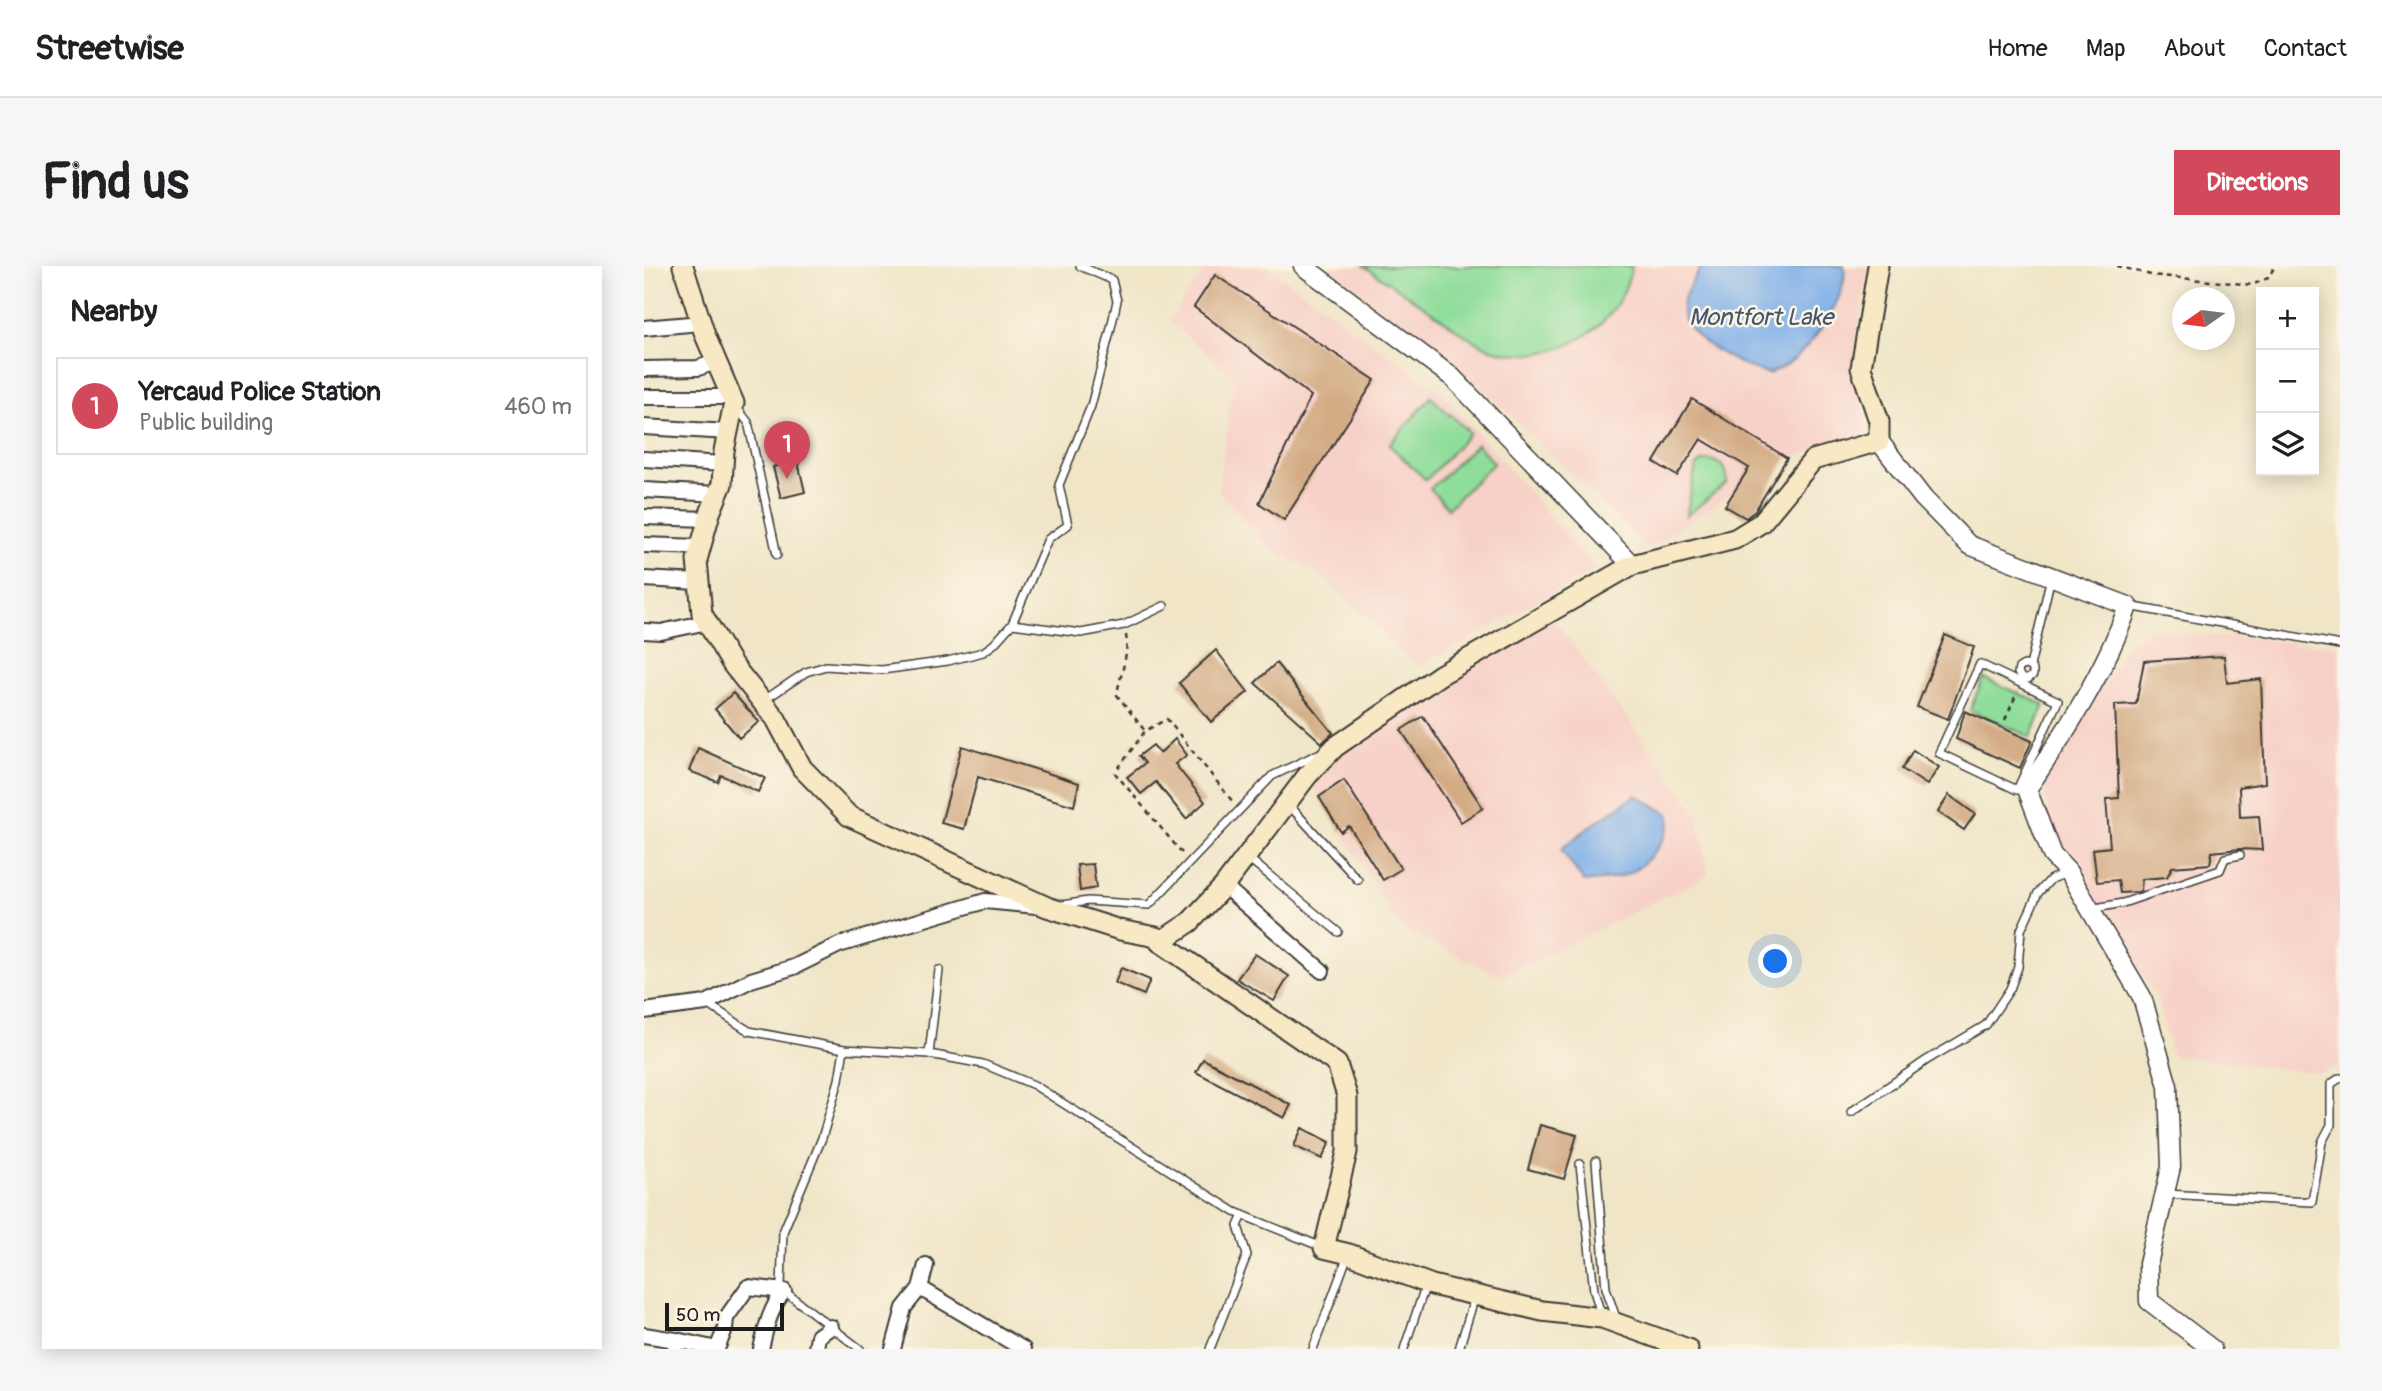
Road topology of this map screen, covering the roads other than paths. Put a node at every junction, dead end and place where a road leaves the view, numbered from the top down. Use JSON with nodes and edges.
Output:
{"nodes":[{"id":1,"x":683,"y":266,"type":"edge"},
{"id":2,"x":1080,"y":266,"type":"edge"},
{"id":3,"x":1303,"y":266,"type":"edge"},
{"id":4,"x":1878,"y":266,"type":"edge"},
{"id":5,"x":701,"y":323,"type":"junction"},
{"id":6,"x":644,"y":328,"type":"edge"},
{"id":7,"x":716,"y":362,"type":"junction"},
{"id":8,"x":644,"y":369,"type":"edge"},
{"id":9,"x":644,"y":397,"type":"edge"},
{"id":10,"x":733,"y":400,"type":"junction"},
{"id":11,"x":644,"y":427,"type":"edge"},
{"id":12,"x":729,"y":432,"type":"junction"},
{"id":13,"x":1879,"y":442,"type":"junction"},
{"id":14,"x":644,"y":458,"type":"edge"},
{"id":15,"x":723,"y":464,"type":"junction"},
{"id":16,"x":644,"y":490,"type":"edge"},
{"id":17,"x":718,"y":495,"type":"junction"},
{"id":18,"x":644,"y":517,"type":"edge"},
{"id":19,"x":708,"y":519,"type":"junction"},
{"id":20,"x":644,"y":545,"type":"edge"},
{"id":21,"x":701,"y":547,"type":"junction"},
{"id":22,"x":777,"y":555,"type":"dead end"},
{"id":23,"x":1632,"y":565,"type":"junction"},
{"id":24,"x":2052,"y":577,"type":"junction"},
{"id":25,"x":644,"y":579,"type":"edge"},
{"id":26,"x":699,"y":582,"type":"junction"},
{"id":27,"x":1164,"y":606,"type":"dead end"},
{"id":28,"x":2129,"y":606,"type":"junction"},
{"id":29,"x":707,"y":622,"type":"junction"},
{"id":30,"x":1012,"y":624,"type":"junction"},
{"id":31,"x":644,"y":631,"type":"edge"},
{"id":32,"x":2340,"y":645,"type":"edge"},
{"id":33,"x":2030,"y":666,"type":"junction"},
{"id":34,"x":2018,"y":671,"type":"junction"},
{"id":35,"x":2007,"y":676,"type":"junction"},
{"id":36,"x":2031,"y":677,"type":"junction"},
{"id":37,"x":2034,"y":689,"type":"junction"},
{"id":38,"x":762,"y":701,"type":"junction"},
{"id":39,"x":1335,"y":747,"type":"junction"},
{"id":40,"x":1287,"y":803,"type":"junction"},
{"id":41,"x":2240,"y":855,"type":"dead end"},
{"id":42,"x":1247,"y":857,"type":"junction"},
{"id":43,"x":2068,"y":872,"type":"junction"},
{"id":44,"x":1358,"y":880,"type":"dead end"},
{"id":45,"x":1224,"y":886,"type":"junction"},
{"id":46,"x":1047,"y":907,"type":"junction"},
{"id":47,"x":2090,"y":909,"type":"junction"},
{"id":48,"x":1338,"y":932,"type":"dead end"},
{"id":49,"x":1160,"y":942,"type":"junction"},
{"id":50,"x":939,"y":970,"type":"dead end"},
{"id":51,"x":1322,"y":971,"type":"dead end"},
{"id":52,"x":706,"y":1003,"type":"junction"},
{"id":53,"x":644,"y":1010,"type":"edge"},
{"id":54,"x":845,"y":1049,"type":"junction"},
{"id":55,"x":929,"y":1054,"type":"junction"},
{"id":56,"x":2340,"y":1078,"type":"edge"},
{"id":57,"x":1851,"y":1112,"type":"dead end"},
{"id":58,"x":1596,"y":1161,"type":"dead end"},
{"id":59,"x":1580,"y":1164,"type":"dead end"},
{"id":60,"x":2165,"y":1194,"type":"junction"},
{"id":61,"x":1243,"y":1215,"type":"junction"},
{"id":62,"x":1324,"y":1248,"type":"junction"},
{"id":63,"x":1349,"y":1254,"type":"junction"},
{"id":64,"x":926,"y":1265,"type":"dead end"},
{"id":65,"x":1426,"y":1283,"type":"junction"},
{"id":66,"x":920,"y":1288,"type":"junction"},
{"id":67,"x":784,"y":1291,"type":"junction"},
{"id":68,"x":1476,"y":1296,"type":"junction"},
{"id":69,"x":1610,"y":1322,"type":"junction"},
{"id":70,"x":831,"y":1327,"type":"junction"},
{"id":71,"x":644,"y":1335,"type":"edge"},
{"id":72,"x":676,"y":1344,"type":"edge"},
{"id":73,"x":1685,"y":1348,"type":"edge"},
{"id":74,"x":761,"y":1349,"type":"edge"},
{"id":75,"x":816,"y":1349,"type":"edge"},
{"id":76,"x":860,"y":1349,"type":"edge"},
{"id":77,"x":893,"y":1349,"type":"edge"},
{"id":78,"x":1023,"y":1349,"type":"edge"},
{"id":79,"x":1210,"y":1349,"type":"edge"},
{"id":80,"x":1313,"y":1349,"type":"edge"},
{"id":81,"x":1404,"y":1349,"type":"edge"},
{"id":82,"x":1459,"y":1349,"type":"edge"},
{"id":83,"x":2212,"y":1349,"type":"edge"}],
"edges":[{"from":1,"to":5,"type":"main road"},
{"from":2,"to":30,"type":"lane"},
{"from":3,"to":23,"type":"street"},
{"from":4,"to":13,"type":"main road"},
{"from":5,"to":6,"type":"street"},
{"from":5,"to":7,"type":"main road"},
{"from":7,"to":8,"type":"street"},
{"from":7,"to":10,"type":"main road"},
{"from":9,"to":10,"type":"street"},
{"from":10,"to":12,"type":"main road"},
{"from":10,"to":22,"type":"lane"},
{"from":11,"to":12,"type":"street"},
{"from":12,"to":15,"type":"main road"},
{"from":13,"to":23,"type":"main road"},
{"from":13,"to":24,"type":"street"},
{"from":14,"to":15,"type":"street"},
{"from":15,"to":17,"type":"main road"},
{"from":16,"to":17,"type":"street"},
{"from":17,"to":19,"type":"main road"},
{"from":18,"to":19,"type":"street"},
{"from":19,"to":21,"type":"main road"},
{"from":20,"to":21,"type":"street"},
{"from":21,"to":26,"type":"main road"},
{"from":23,"to":39,"type":"main road"},
{"from":24,"to":28,"type":"street"},
{"from":24,"to":33,"type":"lane"},
{"from":25,"to":26,"type":"street"},
{"from":26,"to":29,"type":"main road"},
{"from":27,"to":30,"type":"lane"},
{"from":28,"to":32,"type":"lane"},
{"from":28,"to":43,"type":"street"},
{"from":29,"to":31,"type":"street"},
{"from":29,"to":38,"type":"main road"},
{"from":30,"to":38,"type":"lane"},
{"from":33,"to":34,"type":"lane"},
{"from":33,"to":36,"type":"lane"},
{"from":34,"to":35,"type":"lane"},
{"from":34,"to":36,"type":"lane"},
{"from":35,"to":37,"type":"lane"},
{"from":35,"to":37,"type":"lane"},
{"from":36,"to":37,"type":"lane"},
{"from":38,"to":46,"type":"main road"},
{"from":39,"to":40,"type":"main road"},
{"from":39,"to":46,"type":"lane"},
{"from":40,"to":42,"type":"main road"},
{"from":40,"to":44,"type":"lane"},
{"from":41,"to":47,"type":"lane"},
{"from":42,"to":45,"type":"main road"},
{"from":42,"to":48,"type":"lane"},
{"from":43,"to":47,"type":"street"},
{"from":43,"to":57,"type":"lane"},
{"from":45,"to":49,"type":"main road"},
{"from":45,"to":51,"type":"street"},
{"from":46,"to":49,"type":"main road"},
{"from":46,"to":52,"type":"street"},
{"from":47,"to":60,"type":"street"},
{"from":49,"to":62,"type":"main road"},
{"from":50,"to":55,"type":"lane"},
{"from":52,"to":53,"type":"street"},
{"from":52,"to":54,"type":"lane"},
{"from":54,"to":55,"type":"lane"},
{"from":54,"to":67,"type":"lane"},
{"from":55,"to":61,"type":"lane"},
{"from":56,"to":60,"type":"lane"},
{"from":58,"to":69,"type":"lane"},
{"from":59,"to":69,"type":"lane"},
{"from":60,"to":83,"type":"street"},
{"from":61,"to":62,"type":"lane"},
{"from":61,"to":79,"type":"lane"},
{"from":62,"to":63,"type":"main road"},
{"from":63,"to":65,"type":"main road"},
{"from":63,"to":80,"type":"lane"},
{"from":64,"to":66,"type":"street"},
{"from":65,"to":68,"type":"main road"},
{"from":65,"to":81,"type":"lane"},
{"from":66,"to":77,"type":"street"},
{"from":66,"to":78,"type":"street"},
{"from":67,"to":70,"type":"lane"},
{"from":67,"to":72,"type":"street"},
{"from":67,"to":74,"type":"street"},
{"from":68,"to":69,"type":"main road"},
{"from":68,"to":82,"type":"lane"},
{"from":69,"to":73,"type":"main road"},
{"from":70,"to":75,"type":"street"},
{"from":70,"to":76,"type":"lane"},
{"from":71,"to":72,"type":"street"}]}
